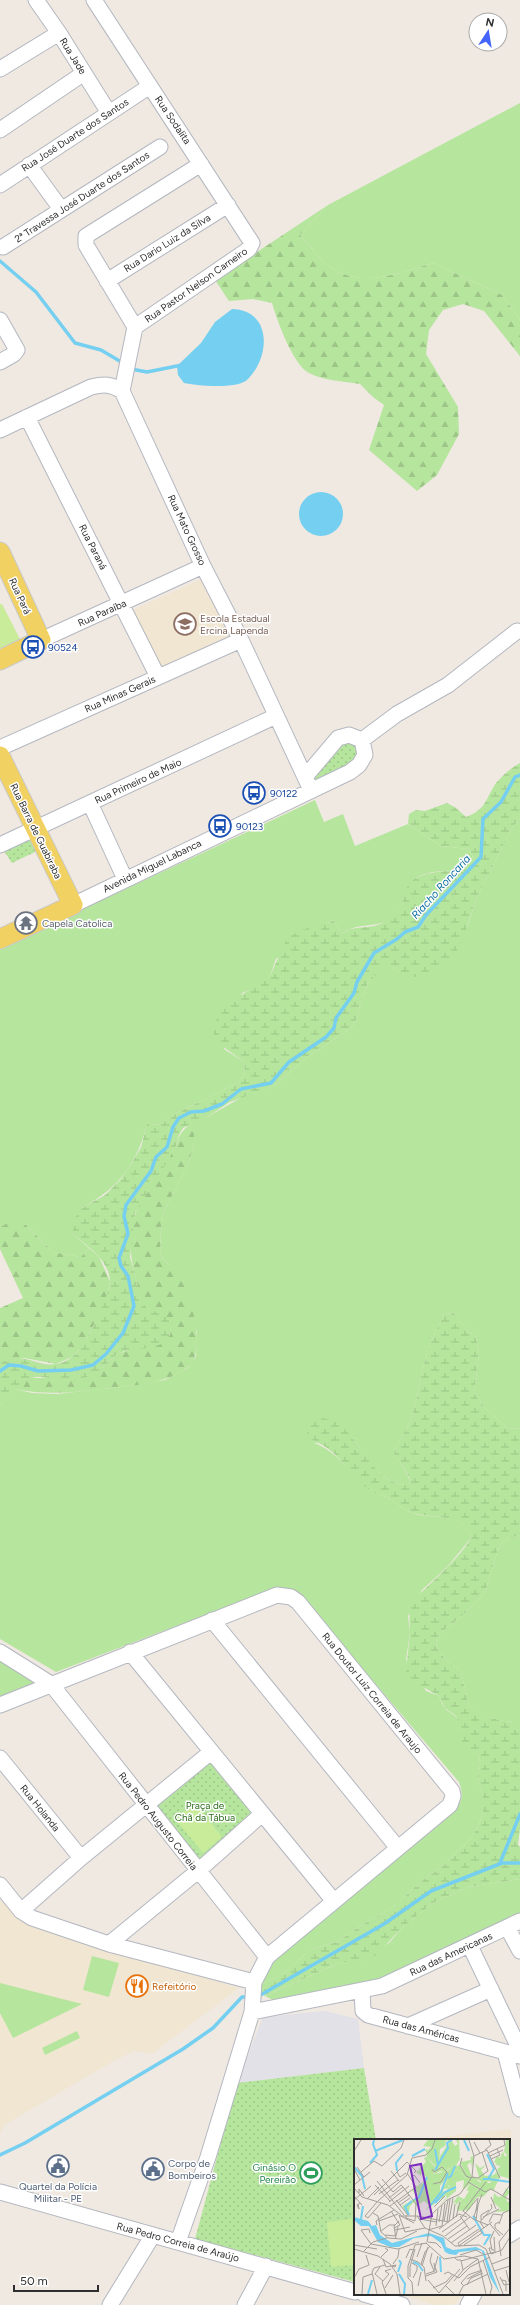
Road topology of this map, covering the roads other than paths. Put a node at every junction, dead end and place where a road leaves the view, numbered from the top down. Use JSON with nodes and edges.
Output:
{"nodes":[{"id":1,"x":36,"y":0,"type":"edge"},
{"id":2,"x":94,"y":0,"type":"edge"},
{"id":3,"x":59,"y":33,"type":"junction"},
{"id":4,"x":0,"y":69,"type":"edge"},
{"id":5,"x":84,"y":73,"type":"junction"},
{"id":6,"x":150,"y":86,"type":"junction"},
{"id":7,"x":109,"y":113,"type":"junction"},
{"id":8,"x":0,"y":130,"type":"edge"},
{"id":9,"x":160,"y":147,"type":"dead end"},
{"id":10,"x":201,"y":164,"type":"junction"},
{"id":11,"x":29,"y":165,"type":"junction"},
{"id":12,"x":0,"y":185,"type":"edge"},
{"id":13,"x":228,"y":205,"type":"junction"},
{"id":14,"x":61,"y":209,"type":"junction"},
{"id":15,"x":252,"y":240,"type":"joint"},
{"id":16,"x":3,"y":247,"type":"dead end"},
{"id":17,"x":107,"y":281,"type":"junction"},
{"id":18,"x":0,"y":320,"type":"edge"},
{"id":19,"x":135,"y":327,"type":"junction"},
{"id":20,"x":0,"y":362,"type":"edge"},
{"id":21,"x":122,"y":391,"type":"junction"},
{"id":22,"x":27,"y":417,"type":"junction"},
{"id":23,"x":0,"y":430,"type":"edge"},
{"id":24,"x":0,"y":552,"type":"edge"},
{"id":25,"x":203,"y":566,"type":"junction"},
{"id":26,"x":122,"y":605,"type":"junction"},
{"id":27,"x":517,"y":631,"type":"dead end"},
{"id":28,"x":41,"y":640,"type":"junction"},
{"id":29,"x":241,"y":640,"type":"junction"},
{"id":30,"x":0,"y":660,"type":"edge"},
{"id":31,"x":158,"y":677,"type":"junction"},
{"id":32,"x":276,"y":716,"type":"junction"},
{"id":33,"x":362,"y":740,"type":"junction"},
{"id":34,"x":0,"y":748,"type":"edge"},
{"id":35,"x":0,"y":756,"type":"edge"},
{"id":36,"x":308,"y":784,"type":"junction"},
{"id":37,"x":90,"y":803,"type":"junction"},
{"id":38,"x":34,"y":828,"type":"junction"},
{"id":39,"x":0,"y":845,"type":"edge"},
{"id":40,"x":125,"y":879,"type":"junction"},
{"id":41,"x":73,"y":905,"type":"junction"},
{"id":42,"x":0,"y":939,"type":"edge"},
{"id":43,"x":212,"y":1620,"type":"junction"},
{"id":44,"x":0,"y":1652,"type":"edge"},
{"id":45,"x":130,"y":1652,"type":"junction"},
{"id":46,"x":51,"y":1684,"type":"junction"},
{"id":47,"x":0,"y":1705,"type":"edge"},
{"id":48,"x":211,"y":1752,"type":"junction"},
{"id":49,"x":0,"y":1758,"type":"edge"},
{"id":50,"x":146,"y":1806,"type":"junction"},
{"id":51,"x":262,"y":1814,"type":"junction"},
{"id":52,"x":397,"y":1847,"type":"junction"},
{"id":53,"x":81,"y":1858,"type":"junction"},
{"id":54,"x":198,"y":1871,"type":"junction"},
{"id":55,"x":0,"y":1885,"type":"edge"},
{"id":56,"x":333,"y":1900,"type":"junction"},
{"id":57,"x":21,"y":1911,"type":"junction"},
{"id":58,"x":514,"y":1924,"type":"edge"},
{"id":59,"x":109,"y":1944,"type":"junction"},
{"id":60,"x":470,"y":1946,"type":"junction"},
{"id":61,"x":520,"y":1951,"type":"edge"},
{"id":62,"x":267,"y":1957,"type":"junction"},
{"id":63,"x":254,"y":1985,"type":"junction"},
{"id":64,"x":491,"y":1989,"type":"junction"},
{"id":65,"x":362,"y":1990,"type":"junction"},
{"id":66,"x":252,"y":2009,"type":"junction"},
{"id":67,"x":408,"y":2026,"type":"junction"},
{"id":68,"x":520,"y":2050,"type":"edge"},
{"id":69,"x":505,"y":2052,"type":"junction"},
{"id":70,"x":520,"y":2056,"type":"edge"},
{"id":71,"x":520,"y":2109,"type":"edge"},
{"id":72,"x":0,"y":2192,"type":"edge"},
{"id":73,"x":152,"y":2235,"type":"junction"},
{"id":74,"x":178,"y":2242,"type":"junction"},
{"id":75,"x":266,"y":2266,"type":"junction"},
{"id":76,"x":354,"y":2292,"type":"edge"},
{"id":77,"x":367,"y":2295,"type":"edge"},
{"id":78,"x":473,"y":2295,"type":"edge"},
{"id":79,"x":110,"y":2305,"type":"edge"},
{"id":80,"x":245,"y":2305,"type":"edge"},
{"id":81,"x":402,"y":2305,"type":"edge"},
{"id":82,"x":468,"y":2305,"type":"edge"}],
"edges":[{"from":1,"to":3,"type":"street","name":"Rua Jade"},
{"from":2,"to":6,"type":"street","name":"Rua Sodalita"},
{"from":3,"to":4,"type":"street"},
{"from":3,"to":5,"type":"street","name":"Rua Jade"},
{"from":5,"to":7,"type":"street","name":"Rua Jade"},
{"from":5,"to":8,"type":"street"},
{"from":6,"to":7,"type":"street","name":"Rua José Duarte dos Santos"},
{"from":6,"to":10,"type":"street","name":"Rua Sodalita"},
{"from":7,"to":11,"type":"street","name":"Rua José Duarte dos Santos"},
{"from":9,"to":14,"type":"street","name":"2ª Travessa José Duarte dos Santos"},
{"from":10,"to":13,"type":"street","name":"Rua Sodalita"},
{"from":10,"to":17,"type":"street"},
{"from":11,"to":12,"type":"street","name":"Rua José Duarte dos Santos"},
{"from":11,"to":14,"type":"street"},
{"from":13,"to":15,"type":"street","name":"Rua Sodalita"},
{"from":13,"to":17,"type":"street","name":"Rua Dario Luiz da Silva"},
{"from":14,"to":16,"type":"street","name":"2ª Travessa José Duarte dos Santos"},
{"from":15,"to":19,"type":"street","name":"Rua Pastor Nelson Carneiro"},
{"from":17,"to":19,"type":"street"},
{"from":18,"to":20,"type":"street"},
{"from":19,"to":21,"type":"street"},
{"from":21,"to":22,"type":"street"},
{"from":21,"to":25,"type":"street","name":"Rua Mato Grosso"},
{"from":22,"to":23,"type":"street"},
{"from":22,"to":26,"type":"street","name":"Rua Paraná"},
{"from":24,"to":28,"type":"main road","name":"Rua Pará"},
{"from":25,"to":26,"type":"street","name":"Rua Paraíba"},
{"from":25,"to":29,"type":"street","name":"Rua Mato Grosso"},
{"from":26,"to":28,"type":"street","name":"Rua Paraíba"},
{"from":26,"to":31,"type":"street","name":"Rua Paraná"},
{"from":27,"to":33,"type":"street"},
{"from":28,"to":30,"type":"main road","name":"Rua Paraíba"},
{"from":29,"to":31,"type":"street","name":"Rua Minas Gerais"},
{"from":29,"to":32,"type":"street","name":"Rua Mato Grosso"},
{"from":31,"to":34,"type":"street","name":"Rua Minas Gerais"},
{"from":32,"to":36,"type":"street","name":"Rua Mato Grosso"},
{"from":32,"to":37,"type":"street","name":"Rua Primeiro de Maio"},
{"from":33,"to":36,"type":"street","name":"Avenida Miguel Labanca"},
{"from":33,"to":36,"type":"street","name":"Avenida Miguel Labanca"},
{"from":35,"to":38,"type":"main road","name":"Rua Barra de Guabiraba"},
{"from":36,"to":40,"type":"street","name":"Avenida Miguel Labanca"},
{"from":37,"to":38,"type":"street","name":"Rua Primeiro de Maio"},
{"from":37,"to":40,"type":"street"},
{"from":38,"to":39,"type":"street","name":"Rua Primeiro de Maio"},
{"from":38,"to":41,"type":"main road","name":"Rua Barra de Guabiraba"},
{"from":40,"to":41,"type":"street","name":"Avenida Miguel Labanca"},
{"from":41,"to":42,"type":"main road","name":"Avenida Miguel Labanca"},
{"from":43,"to":45,"type":"street","name":"Rua Doutor Luiz Correia de Araujo"},
{"from":43,"to":52,"type":"street"},
{"from":43,"to":52,"type":"street","name":"Rua Doutor Luiz Correia de Araujo"},
{"from":44,"to":46,"type":"street","name":"Rua Pedro Augusto Correia"},
{"from":45,"to":46,"type":"street","name":"Rua Doutor Luiz Correia de Araujo"},
{"from":45,"to":48,"type":"street"},
{"from":46,"to":47,"type":"street","name":"Rua Doutor Luiz Correia de Araujo"},
{"from":46,"to":50,"type":"street","name":"Rua Pedro Augusto Correia"},
{"from":48,"to":50,"type":"street"},
{"from":48,"to":51,"type":"street"},
{"from":49,"to":53,"type":"street","name":"Rua Holanda"},
{"from":50,"to":53,"type":"street"},
{"from":50,"to":54,"type":"street","name":"Rua Pedro Augusto Correia"},
{"from":51,"to":54,"type":"street"},
{"from":51,"to":56,"type":"street"},
{"from":52,"to":56,"type":"street","name":"Rua Doutor Luiz Correia de Araujo"},
{"from":53,"to":57,"type":"street"},
{"from":54,"to":59,"type":"street"},
{"from":54,"to":62,"type":"street","name":"Rua Pedro Augusto Correia"},
{"from":55,"to":57,"type":"street"},
{"from":56,"to":62,"type":"street","name":"Rua Doutor Luiz Correia de Araujo"},
{"from":57,"to":59,"type":"street"},
{"from":58,"to":60,"type":"street","name":"Rua das Americanas"},
{"from":58,"to":61,"type":"street"},
{"from":59,"to":63,"type":"street"},
{"from":60,"to":64,"type":"street"},
{"from":60,"to":65,"type":"street","name":"Rua das Americanas"},
{"from":62,"to":63,"type":"street","name":"Rua Doutor Luiz Correia de Araujo"},
{"from":63,"to":66,"type":"street"},
{"from":64,"to":67,"type":"street"},
{"from":64,"to":68,"type":"street"},
{"from":65,"to":66,"type":"street"},
{"from":65,"to":67,"type":"street","name":"Rua das Américas"},
{"from":66,"to":74,"type":"street"},
{"from":67,"to":69,"type":"street","name":"Rua das Américas"},
{"from":69,"to":70,"type":"street","name":"Rua das Américas"},
{"from":69,"to":71,"type":"street"},
{"from":72,"to":73,"type":"street","name":"Rua Pedro Correia de Araújo"},
{"from":73,"to":74,"type":"street","name":"Rua Pedro Correia de Araújo"},
{"from":73,"to":79,"type":"street"},
{"from":74,"to":75,"type":"street","name":"Rua Pedro Correia de Araújo"},
{"from":75,"to":76,"type":"street","name":"Rua Pedro Correia de Araújo"},
{"from":75,"to":80,"type":"street"},
{"from":77,"to":81,"type":"street"},
{"from":78,"to":82,"type":"street"}]}
